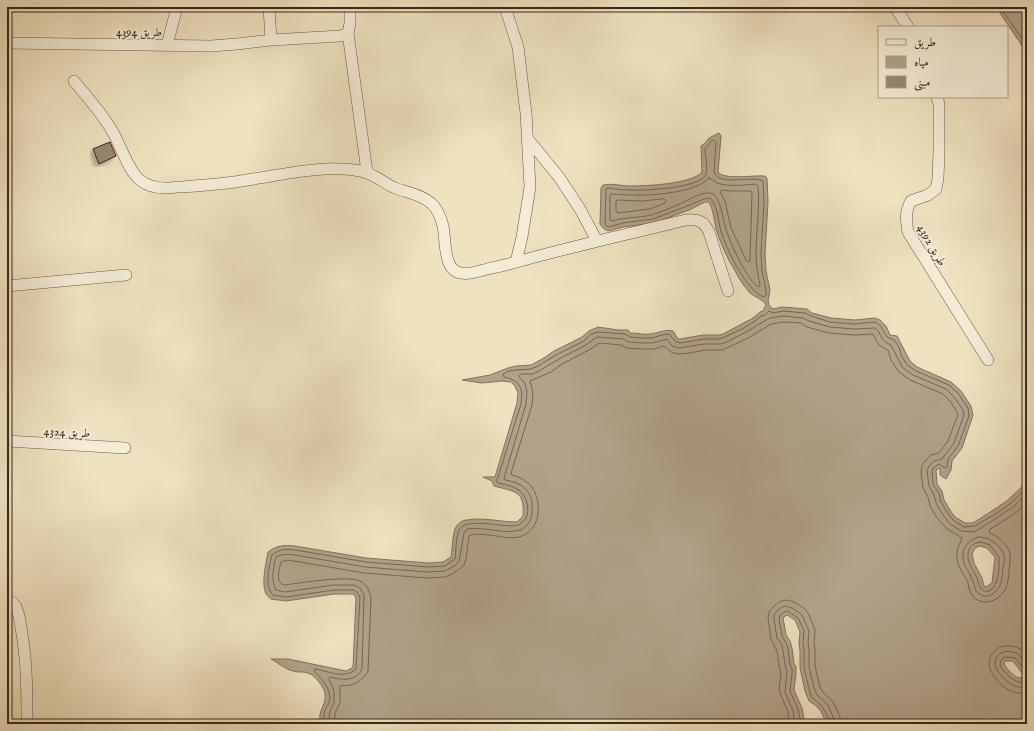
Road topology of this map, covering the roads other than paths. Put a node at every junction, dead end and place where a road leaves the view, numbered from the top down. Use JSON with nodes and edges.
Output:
{"nodes":[{"id":1,"x":177,"y":7,"type":"edge"},
{"id":2,"x":269,"y":7,"type":"edge"},
{"id":3,"x":350,"y":7,"type":"edge"},
{"id":4,"x":505,"y":7,"type":"edge"},
{"id":5,"x":895,"y":7,"type":"edge"},
{"id":6,"x":907,"y":26,"type":"edge"},
{"id":7,"x":348,"y":33,"type":"junction"},
{"id":8,"x":272,"y":40,"type":"junction"},
{"id":9,"x":7,"y":43,"type":"edge"},
{"id":10,"x":167,"y":45,"type":"junction"},
{"id":11,"x":74,"y":81,"type":"dead end"},
{"id":12,"x":937,"y":98,"type":"edge"},
{"id":13,"x":528,"y":138,"type":"junction"},
{"id":14,"x":367,"y":172,"type":"junction"},
{"id":15,"x":597,"y":241,"type":"junction"},
{"id":16,"x":516,"y":262,"type":"junction"},
{"id":17,"x":126,"y":275,"type":"dead end"},
{"id":18,"x":7,"y":286,"type":"edge"},
{"id":19,"x":728,"y":291,"type":"dead end"},
{"id":20,"x":988,"y":360,"type":"dead end"},
{"id":21,"x":7,"y":442,"type":"edge"},
{"id":22,"x":125,"y":448,"type":"dead end"},
{"id":23,"x":7,"y":599,"type":"edge"},
{"id":24,"x":27,"y":724,"type":"edge"}],
"edges":[{"from":1,"to":10,"type":"street"},
{"from":2,"to":8,"type":"street"},
{"from":3,"to":7,"type":"street"},
{"from":4,"to":13,"type":"street"},
{"from":5,"to":6,"type":"street"},
{"from":7,"to":8,"type":"street","name":"طريق 4394"},
{"from":7,"to":14,"type":"street"},
{"from":8,"to":10,"type":"street","name":"طريق 4394"},
{"from":9,"to":10,"type":"street","name":"طريق 4394"},
{"from":11,"to":14,"type":"street"},
{"from":12,"to":20,"type":"street","name":"طريق 4392"},
{"from":13,"to":15,"type":"street"},
{"from":13,"to":16,"type":"street"},
{"from":14,"to":16,"type":"street"},
{"from":15,"to":16,"type":"street"},
{"from":15,"to":19,"type":"street"},
{"from":17,"to":18,"type":"street"},
{"from":21,"to":22,"type":"street","name":"طريق 4324"},
{"from":23,"to":24,"type":"street"}]}
